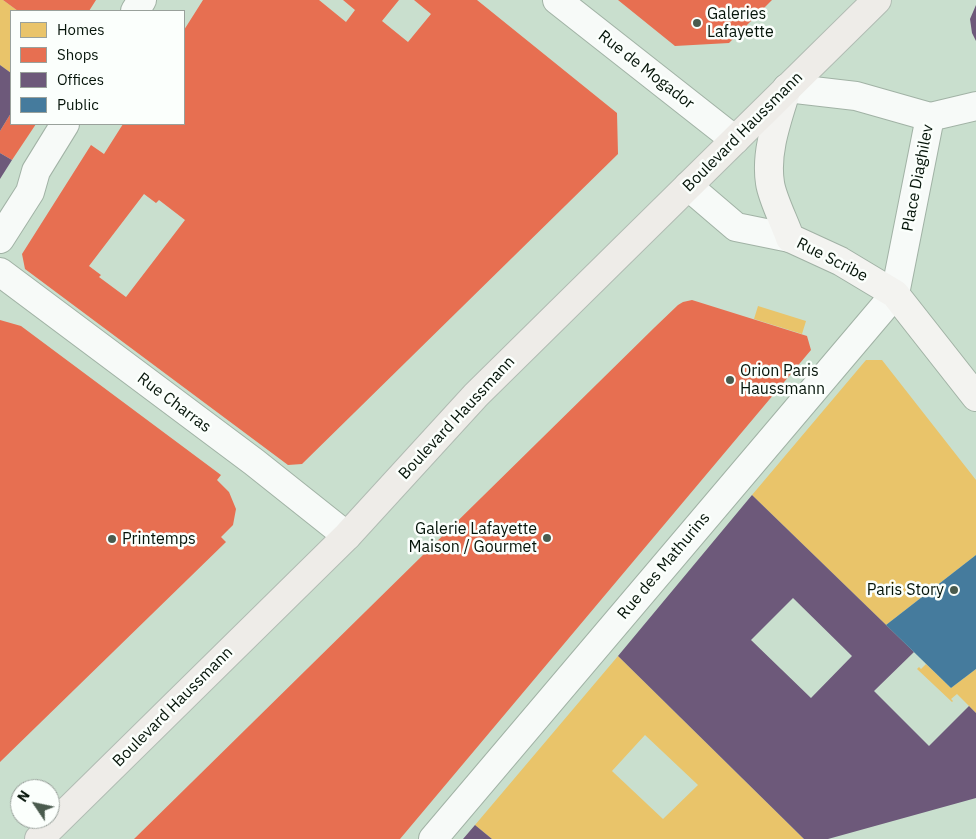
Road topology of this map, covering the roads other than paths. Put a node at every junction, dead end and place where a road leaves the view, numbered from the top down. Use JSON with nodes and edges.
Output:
{"nodes":[{"id":1,"x":557,"y":0,"type":"edge"},
{"id":2,"x":877,"y":0,"type":"edge"},
{"id":3,"x":788,"y":88,"type":"junction"},
{"id":4,"x":976,"y":106,"type":"edge"},
{"id":5,"x":930,"y":117,"type":"junction"},
{"id":6,"x":64,"y":125,"type":"edge"},
{"id":7,"x":735,"y":140,"type":"junction"},
{"id":8,"x":688,"y":186,"type":"junction"},
{"id":9,"x":790,"y":238,"type":"junction"},
{"id":10,"x":0,"y":239,"type":"edge"},
{"id":11,"x":0,"y":272,"type":"edge"},
{"id":12,"x":895,"y":294,"type":"junction"},
{"id":13,"x":976,"y":397,"type":"edge"},
{"id":14,"x":347,"y":536,"type":"junction"},
{"id":15,"x":39,"y":839,"type":"edge"},
{"id":16,"x":433,"y":839,"type":"edge"}],
"edges":[{"from":1,"to":7,"type":"street","name":"Rue de Mogador"},
{"from":2,"to":3,"type":"main road","name":"Boulevard Haussmann"},
{"from":3,"to":5,"type":"street","name":"Place Diaghilev"},
{"from":3,"to":7,"type":"main road","name":"Boulevard Haussmann"},
{"from":3,"to":9,"type":"main road","name":"Rue Scribe"},
{"from":4,"to":5,"type":"street"},
{"from":5,"to":12,"type":"street","name":"Place Diaghilev"},
{"from":6,"to":10,"type":"street"},
{"from":7,"to":8,"type":"main road","name":"Boulevard Haussmann"},
{"from":8,"to":9,"type":"street"},
{"from":8,"to":14,"type":"main road","name":"Boulevard Haussmann"},
{"from":9,"to":12,"type":"main road","name":"Rue Scribe"},
{"from":11,"to":14,"type":"street","name":"Rue Charras"},
{"from":12,"to":13,"type":"main road","name":"Rue Scribe"},
{"from":12,"to":16,"type":"street","name":"Rue des Mathurins"},
{"from":14,"to":15,"type":"main road","name":"Boulevard Haussmann"}]}
